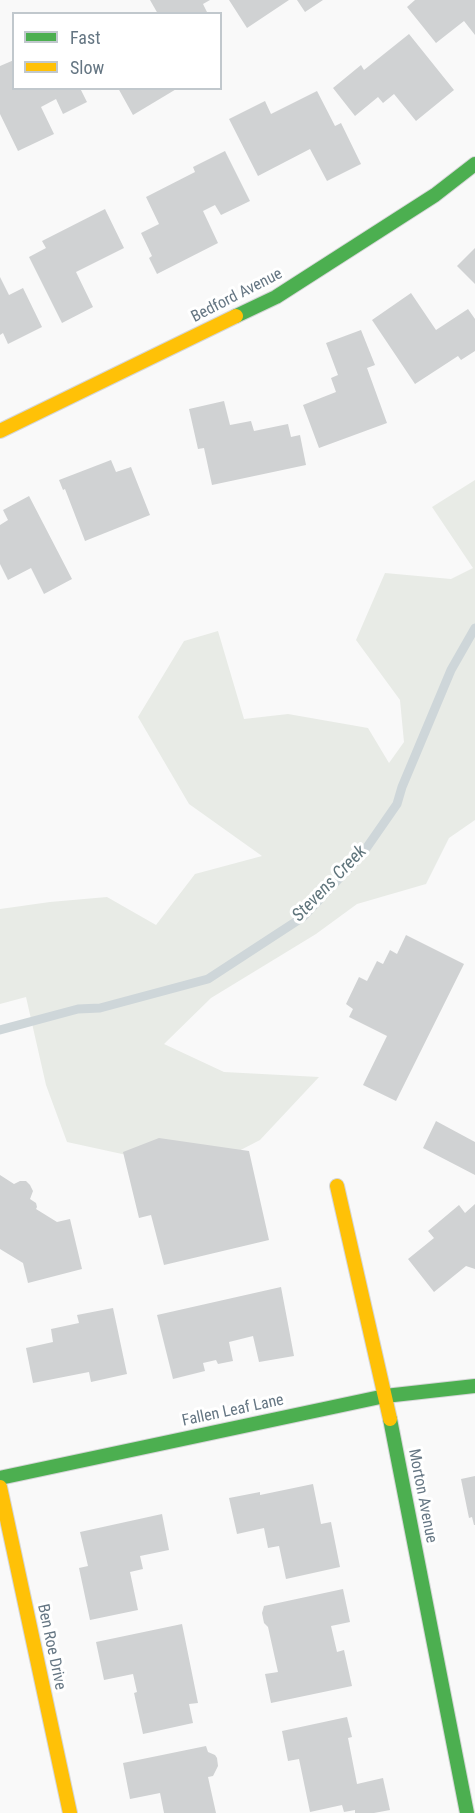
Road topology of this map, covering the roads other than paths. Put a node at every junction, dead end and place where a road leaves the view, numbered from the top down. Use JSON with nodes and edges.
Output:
{"nodes":[{"id":1,"x":475,"y":164,"type":"edge"},
{"id":2,"x":0,"y":431,"type":"edge"},
{"id":3,"x":337,"y":1186,"type":"dead end"},
{"id":4,"x":475,"y":1386,"type":"edge"},
{"id":5,"x":385,"y":1396,"type":"junction"},
{"id":6,"x":0,"y":1478,"type":"edge"},
{"id":7,"x":0,"y":1487,"type":"edge"},
{"id":8,"x":70,"y":1813,"type":"edge"},
{"id":9,"x":467,"y":1813,"type":"edge"}],
"edges":[{"from":1,"to":2,"type":"street","name":"Bedford Avenue"},
{"from":3,"to":5,"type":"street","name":"Morton Avenue"},
{"from":4,"to":5,"type":"street","name":"Fallen Leaf Lane"},
{"from":5,"to":6,"type":"street","name":"Fallen Leaf Lane"},
{"from":5,"to":9,"type":"street","name":"Morton Avenue"},
{"from":7,"to":8,"type":"street","name":"Ben Roe Drive"}]}
